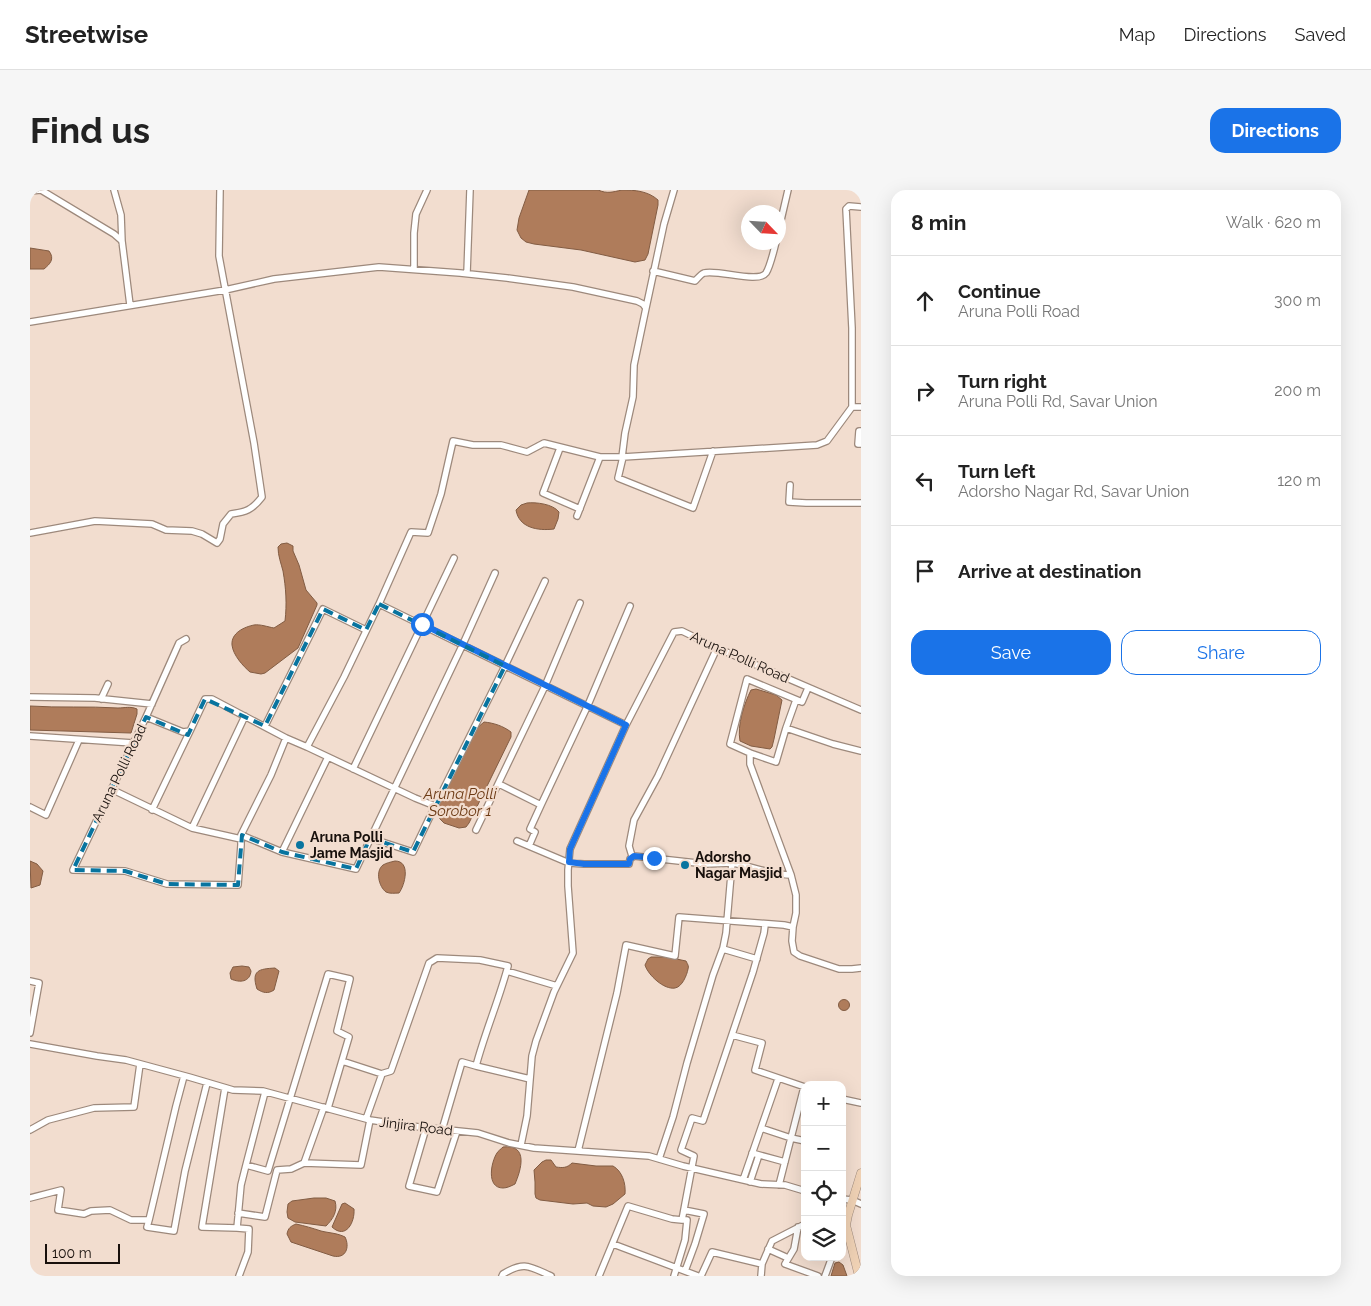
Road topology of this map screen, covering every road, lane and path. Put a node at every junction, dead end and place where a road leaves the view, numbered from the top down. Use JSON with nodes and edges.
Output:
{"nodes":[{"id":1,"x":114,"y":190,"type":"edge"},
{"id":2,"x":220,"y":190,"type":"edge"},
{"id":3,"x":427,"y":190,"type":"edge"},
{"id":4,"x":470,"y":190,"type":"edge"},
{"id":5,"x":674,"y":190,"type":"edge"},
{"id":6,"x":788,"y":190,"type":"edge"},
{"id":7,"x":30,"y":191,"type":"edge"},
{"id":8,"x":785,"y":205,"type":"edge"},
{"id":9,"x":861,"y":207,"type":"edge"},
{"id":10,"x":122,"y":243,"type":"junction"},
{"id":11,"x":773,"y":250,"type":"edge"},
{"id":12,"x":414,"y":269,"type":"junction"},
{"id":13,"x":654,"y":271,"type":"junction"},
{"id":14,"x":467,"y":274,"type":"junction"},
{"id":15,"x":225,"y":290,"type":"junction"},
{"id":16,"x":130,"y":305,"type":"junction"},
{"id":17,"x":646,"y":308,"type":"junction"},
{"id":18,"x":30,"y":322,"type":"edge"},
{"id":19,"x":852,"y":407,"type":"junction"},
{"id":20,"x":861,"y":407,"type":"edge"},
{"id":21,"x":861,"y":431,"type":"edge"},
{"id":22,"x":861,"y":444,"type":"edge"},
{"id":23,"x":560,"y":448,"type":"junction"},
{"id":24,"x":714,"y":451,"type":"junction"},
{"id":25,"x":600,"y":457,"type":"junction"},
{"id":26,"x":623,"y":457,"type":"junction"},
{"id":27,"x":790,"y":485,"type":"dead end"},
{"id":28,"x":861,"y":504,"type":"edge"},
{"id":29,"x":580,"y":509,"type":"junction"},
{"id":30,"x":577,"y":516,"type":"dead end"},
{"id":31,"x":30,"y":533,"type":"edge"},
{"id":32,"x":454,"y":558,"type":"dead end"},
{"id":33,"x":494,"y":573,"type":"dead end"},
{"id":34,"x":545,"y":581,"type":"dead end"},
{"id":35,"x":580,"y":603,"type":"dead end"},
{"id":36,"x":379,"y":604,"type":"junction"},
{"id":37,"x":630,"y":606,"type":"dead end"},
{"id":38,"x":422,"y":624,"type":"junction"},
{"id":39,"x":366,"y":630,"type":"junction"},
{"id":40,"x":186,"y":638,"type":"dead end"},
{"id":41,"x":463,"y":644,"type":"junction"},
{"id":42,"x":717,"y":648,"type":"junction"},
{"id":43,"x":505,"y":666,"type":"junction"},
{"id":44,"x":108,"y":684,"type":"dead end"},
{"id":45,"x":545,"y":686,"type":"junction"},
{"id":46,"x":808,"y":688,"type":"junction"},
{"id":47,"x":30,"y":697,"type":"edge"},
{"id":48,"x":101,"y":699,"type":"junction"},
{"id":49,"x":796,"y":700,"type":"junction"},
{"id":50,"x":152,"y":704,"type":"junction"},
{"id":51,"x":588,"y":705,"type":"junction"},
{"id":52,"x":861,"y":710,"type":"edge"},
{"id":53,"x":245,"y":716,"type":"junction"},
{"id":54,"x":146,"y":717,"type":"junction"},
{"id":55,"x":626,"y":725,"type":"junction"},
{"id":56,"x":265,"y":726,"type":"junction"},
{"id":57,"x":786,"y":728,"type":"junction"},
{"id":58,"x":190,"y":731,"type":"junction"},
{"id":59,"x":30,"y":736,"type":"edge"},
{"id":60,"x":286,"y":738,"type":"junction"},
{"id":61,"x":79,"y":740,"type":"junction"},
{"id":62,"x":134,"y":743,"type":"junction"},
{"id":63,"x":307,"y":747,"type":"junction"},
{"id":64,"x":861,"y":751,"type":"edge"},
{"id":65,"x":750,"y":753,"type":"junction"},
{"id":66,"x":328,"y":757,"type":"junction"},
{"id":67,"x":353,"y":769,"type":"junction"},
{"id":68,"x":499,"y":784,"type":"junction"},
{"id":69,"x":394,"y":788,"type":"junction"},
{"id":70,"x":111,"y":789,"type":"junction"},
{"id":71,"x":541,"y":805,"type":"junction"},
{"id":72,"x":435,"y":806,"type":"junction"},
{"id":73,"x":30,"y":807,"type":"edge"},
{"id":74,"x":152,"y":810,"type":"junction"},
{"id":75,"x":192,"y":828,"type":"junction"},
{"id":76,"x":476,"y":830,"type":"dead end"},
{"id":77,"x":241,"y":837,"type":"junction"},
{"id":78,"x":370,"y":838,"type":"junction"},
{"id":79,"x":517,"y":840,"type":"dead end"},
{"id":80,"x":529,"y":846,"type":"junction"},
{"id":81,"x":282,"y":852,"type":"junction"},
{"id":82,"x":632,"y":856,"type":"junction"},
{"id":83,"x":569,"y":862,"type":"junction"},
{"id":84,"x":732,"y":863,"type":"junction"},
{"id":85,"x":791,"y":875,"type":"junction"},
{"id":86,"x":726,"y":922,"type":"junction"},
{"id":87,"x":765,"y":925,"type":"junction"},
{"id":88,"x":793,"y":927,"type":"junction"},
{"id":89,"x":723,"y":949,"type":"junction"},
{"id":90,"x":757,"y":959,"type":"junction"},
{"id":91,"x":861,"y":968,"type":"edge"},
{"id":92,"x":507,"y":970,"type":"junction"},
{"id":93,"x":30,"y":981,"type":"edge"},
{"id":94,"x":557,"y":986,"type":"junction"},
{"id":95,"x":30,"y":1034,"type":"edge"},
{"id":96,"x":732,"y":1035,"type":"junction"},
{"id":97,"x":30,"y":1044,"type":"edge"},
{"id":98,"x":342,"y":1061,"type":"junction"},
{"id":99,"x":140,"y":1064,"type":"junction"},
{"id":100,"x":476,"y":1066,"type":"junction"},
{"id":101,"x":381,"y":1074,"type":"junction"},
{"id":102,"x":184,"y":1076,"type":"junction"},
{"id":103,"x":530,"y":1078,"type":"junction"},
{"id":104,"x":778,"y":1079,"type":"junction"},
{"id":105,"x":207,"y":1083,"type":"junction"},
{"id":106,"x":801,"y":1086,"type":"edge"},
{"id":107,"x":225,"y":1088,"type":"junction"},
{"id":108,"x":265,"y":1092,"type":"junction"},
{"id":109,"x":290,"y":1098,"type":"junction"},
{"id":110,"x":801,"y":1099,"type":"edge"},
{"id":111,"x":846,"y":1100,"type":"edge"},
{"id":112,"x":861,"y":1103,"type":"edge"},
{"id":113,"x":326,"y":1108,"type":"junction"},
{"id":114,"x":368,"y":1120,"type":"junction"},
{"id":115,"x":426,"y":1128,"type":"junction"},
{"id":116,"x":761,"y":1128,"type":"junction"},
{"id":117,"x":30,"y":1130,"type":"edge"},
{"id":118,"x":442,"y":1130,"type":"junction"},
{"id":119,"x":457,"y":1131,"type":"junction"},
{"id":120,"x":791,"y":1138,"type":"junction"},
{"id":121,"x":801,"y":1140,"type":"edge"},
{"id":122,"x":521,"y":1145,"type":"junction"},
{"id":123,"x":578,"y":1151,"type":"junction"},
{"id":124,"x":752,"y":1153,"type":"junction"},
{"id":125,"x":759,"y":1155,"type":"junction"},
{"id":126,"x":659,"y":1159,"type":"junction"},
{"id":127,"x":785,"y":1162,"type":"junction"},
{"id":128,"x":304,"y":1163,"type":"junction"},
{"id":129,"x":246,"y":1165,"type":"junction"},
{"id":130,"x":691,"y":1168,"type":"junction"},
{"id":131,"x":861,"y":1173,"type":"edge"},
{"id":132,"x":743,"y":1180,"type":"junction"},
{"id":133,"x":750,"y":1182,"type":"junction"},
{"id":134,"x":779,"y":1185,"type":"junction"},
{"id":135,"x":801,"y":1190,"type":"edge"},
{"id":136,"x":30,"y":1198,"type":"edge"},
{"id":137,"x":846,"y":1199,"type":"edge"},
{"id":138,"x":852,"y":1200,"type":"junction"},
{"id":139,"x":861,"y":1204,"type":"edge"},
{"id":140,"x":684,"y":1210,"type":"junction"},
{"id":141,"x":238,"y":1213,"type":"junction"},
{"id":142,"x":149,"y":1220,"type":"junction"},
{"id":143,"x":682,"y":1220,"type":"junction"},
{"id":144,"x":846,"y":1221,"type":"edge"},
{"id":145,"x":801,"y":1226,"type":"edge"},
{"id":146,"x":798,"y":1227,"type":"junction"},
{"id":147,"x":237,"y":1228,"type":"junction"},
{"id":148,"x":846,"y":1234,"type":"edge"},
{"id":149,"x":613,"y":1244,"type":"junction"},
{"id":150,"x":768,"y":1249,"type":"junction"},
{"id":151,"x":788,"y":1258,"type":"junction"},
{"id":152,"x":831,"y":1261,"type":"edge"},
{"id":153,"x":762,"y":1264,"type":"junction"},
{"id":154,"x":677,"y":1267,"type":"junction"},
{"id":155,"x":685,"y":1271,"type":"junction"},
{"id":156,"x":239,"y":1276,"type":"edge"},
{"id":157,"x":502,"y":1276,"type":"edge"},
{"id":158,"x":551,"y":1276,"type":"edge"},
{"id":159,"x":599,"y":1276,"type":"edge"},
{"id":160,"x":674,"y":1276,"type":"edge"},
{"id":161,"x":699,"y":1276,"type":"edge"},
{"id":162,"x":761,"y":1276,"type":"edge"},
{"id":163,"x":818,"y":1276,"type":"edge"},
{"id":164,"x":825,"y":1276,"type":"edge"},
{"id":165,"x":859,"y":1276,"type":"edge"}],
"edges":[{"from":1,"to":10,"type":"street"},
{"from":2,"to":15,"type":"street"},
{"from":3,"to":12,"type":"street"},
{"from":4,"to":14,"type":"street"},
{"from":5,"to":13,"type":"street"},
{"from":6,"to":8,"type":"street"},
{"from":7,"to":10,"type":"street"},
{"from":9,"to":19,"type":"street"},
{"from":10,"to":16,"type":"street"},
{"from":11,"to":13,"type":"street"},
{"from":12,"to":14,"type":"street"},
{"from":12,"to":15,"type":"street"},
{"from":13,"to":17,"type":"street"},
{"from":14,"to":17,"type":"street"},
{"from":15,"to":16,"type":"street"},
{"from":15,"to":31,"type":"street"},
{"from":16,"to":18,"type":"street"},
{"from":17,"to":26,"type":"street"},
{"from":19,"to":20,"type":"street"},
{"from":19,"to":24,"type":"street"},
{"from":21,"to":22,"type":"street"},
{"from":23,"to":25,"type":"street"},
{"from":23,"to":29,"type":"street"},
{"from":23,"to":36,"type":"street"},
{"from":24,"to":26,"type":"street"},
{"from":24,"to":26,"type":"street"},
{"from":25,"to":26,"type":"street"},
{"from":25,"to":29,"type":"street"},
{"from":27,"to":28,"type":"street"},
{"from":29,"to":30,"type":"street"},
{"from":32,"to":38,"type":"street"},
{"from":33,"to":41,"type":"street"},
{"from":34,"to":43,"type":"street"},
{"from":35,"to":45,"type":"street"},
{"from":36,"to":38,"type":"street"},
{"from":36,"to":39,"type":"street"},
{"from":37,"to":51,"type":"street"},
{"from":38,"to":41,"type":"street"},
{"from":38,"to":67,"type":"street"},
{"from":39,"to":56,"type":"street"},
{"from":39,"to":63,"type":"street"},
{"from":40,"to":50,"type":"street"},
{"from":41,"to":43,"type":"street"},
{"from":41,"to":69,"type":"street"},
{"from":42,"to":46,"type":"street","name":"Aruna Polli Road"},
{"from":42,"to":55,"type":"street","name":"Aruna Polli Road"},
{"from":42,"to":82,"type":"street"},
{"from":43,"to":45,"type":"street"},
{"from":43,"to":72,"type":"street"},
{"from":44,"to":48,"type":"street"},
{"from":45,"to":51,"type":"street"},
{"from":45,"to":68,"type":"street"},
{"from":46,"to":49,"type":"street"},
{"from":46,"to":52,"type":"street","name":"Aruna Polli Road"},
{"from":47,"to":48,"type":"street"},
{"from":48,"to":50,"type":"street"},
{"from":49,"to":57,"type":"street"},
{"from":49,"to":65,"type":"street"},
{"from":50,"to":54,"type":"street"},
{"from":51,"to":55,"type":"street"},
{"from":51,"to":71,"type":"street"},
{"from":53,"to":56,"type":"street"},
{"from":53,"to":58,"type":"street"},
{"from":53,"to":75,"type":"street"},
{"from":54,"to":58,"type":"street","name":"Aruna Polli Road"},
{"from":54,"to":62,"type":"street","name":"Aruna Polli Road"},
{"from":55,"to":83,"type":"street"},
{"from":56,"to":60,"type":"street"},
{"from":57,"to":64,"type":"street"},
{"from":57,"to":65,"type":"street"},
{"from":58,"to":74,"type":"street"},
{"from":59,"to":61,"type":"street"},
{"from":60,"to":63,"type":"street"},
{"from":60,"to":77,"type":"street"},
{"from":61,"to":62,"type":"street"},
{"from":61,"to":73,"type":"street"},
{"from":62,"to":70,"type":"street","name":"Aruna Polli Road"},
{"from":63,"to":66,"type":"street"},
{"from":65,"to":85,"type":"street"},
{"from":66,"to":67,"type":"street"},
{"from":66,"to":81,"type":"street"},
{"from":67,"to":69,"type":"street"},
{"from":68,"to":71,"type":"street"},
{"from":68,"to":76,"type":"street"},
{"from":69,"to":72,"type":"street"},
{"from":69,"to":78,"type":"street"},
{"from":70,"to":74,"type":"street"},
{"from":70,"to":77,"type":"street","name":"Aruna Polli Road"},
{"from":71,"to":80,"type":"street"},
{"from":72,"to":78,"type":"street"},
{"from":74,"to":75,"type":"street"},
{"from":75,"to":77,"type":"street"},
{"from":77,"to":81,"type":"street"},
{"from":78,"to":81,"type":"street"},
{"from":79,"to":80,"type":"street"},
{"from":80,"to":83,"type":"street"},
{"from":82,"to":83,"type":"street"},
{"from":82,"to":84,"type":"street"},
{"from":83,"to":94,"type":"street"},
{"from":84,"to":85,"type":"street"},
{"from":84,"to":86,"type":"street"},
{"from":85,"to":88,"type":"street"},
{"from":86,"to":87,"type":"street"},
{"from":86,"to":89,"type":"street"},
{"from":86,"to":123,"type":"street"},
{"from":87,"to":88,"type":"street"},
{"from":87,"to":90,"type":"street"},
{"from":88,"to":91,"type":"street"},
{"from":89,"to":90,"type":"street"},
{"from":89,"to":126,"type":"street"},
{"from":90,"to":96,"type":"street"},
{"from":92,"to":94,"type":"street"},
{"from":92,"to":100,"type":"street"},
{"from":92,"to":101,"type":"street"},
{"from":93,"to":95,"type":"street"},
{"from":94,"to":103,"type":"street"},
{"from":96,"to":104,"type":"street"},
{"from":96,"to":130,"type":"street"},
{"from":97,"to":99,"type":"street","name":"Jinjira Road"},
{"from":98,"to":101,"type":"street"},
{"from":98,"to":109,"type":"street"},
{"from":98,"to":113,"type":"street"},
{"from":99,"to":102,"type":"street","name":"Jinjira Road"},
{"from":99,"to":117,"type":"street"},
{"from":100,"to":103,"type":"street"},
{"from":100,"to":118,"type":"street"},
{"from":101,"to":114,"type":"street"},
{"from":102,"to":105,"type":"street","name":"Jinjira Road"},
{"from":102,"to":142,"type":"street"},
{"from":103,"to":122,"type":"street"},
{"from":104,"to":106,"type":"street"},
{"from":104,"to":116,"type":"street"},
{"from":105,"to":107,"type":"street","name":"Jinjira Road"},
{"from":105,"to":142,"type":"street"},
{"from":107,"to":108,"type":"street","name":"Jinjira Road"},
{"from":107,"to":147,"type":"street"},
{"from":108,"to":109,"type":"street","name":"Jinjira Road"},
{"from":108,"to":129,"type":"street"},
{"from":109,"to":113,"type":"street","name":"Jinjira Road"},
{"from":109,"to":129,"type":"street"},
{"from":110,"to":120,"type":"street"},
{"from":111,"to":112,"type":"street"},
{"from":113,"to":114,"type":"street","name":"Jinjira Road"},
{"from":113,"to":128,"type":"street"},
{"from":114,"to":115,"type":"street","name":"Jinjira Road"},
{"from":114,"to":128,"type":"street"},
{"from":115,"to":118,"type":"street","name":"Jinjira Road"},
{"from":115,"to":119,"type":"street"},
{"from":116,"to":120,"type":"street"},
{"from":116,"to":124,"type":"street"},
{"from":118,"to":119,"type":"street","name":"Jinjira Road"},
{"from":119,"to":122,"type":"street","name":"Jinjira Road"},
{"from":120,"to":121,"type":"street"},
{"from":120,"to":127,"type":"street"},
{"from":122,"to":123,"type":"street","name":"Jinjira Road"},
{"from":123,"to":126,"type":"street","name":"Jinjira Road"},
{"from":124,"to":125,"type":"street"},
{"from":124,"to":132,"type":"street"},
{"from":125,"to":127,"type":"street"},
{"from":125,"to":133,"type":"street"},
{"from":126,"to":130,"type":"street","name":"Jinjira Road"},
{"from":127,"to":134,"type":"street"},
{"from":128,"to":141,"type":"street"},
{"from":129,"to":141,"type":"street"},
{"from":130,"to":132,"type":"street","name":"Jinjira Road"},
{"from":130,"to":140,"type":"street"},
{"from":131,"to":138,"type":"main road"},
{"from":132,"to":133,"type":"street","name":"Jinjira Road"},
{"from":133,"to":134,"type":"street","name":"Jinjira Road"},
{"from":134,"to":135,"type":"street","name":"Jinjira Road"},
{"from":136,"to":142,"type":"street"},
{"from":137,"to":138,"type":"street"},
{"from":138,"to":139,"type":"street"},
{"from":138,"to":144,"type":"main road"},
{"from":140,"to":143,"type":"street"},
{"from":140,"to":155,"type":"street"},
{"from":141,"to":147,"type":"street"},
{"from":143,"to":149,"type":"street"},
{"from":143,"to":154,"type":"street"},
{"from":145,"to":146,"type":"street"},
{"from":146,"to":150,"type":"street"},
{"from":146,"to":151,"type":"street"},
{"from":147,"to":156,"type":"street"},
{"from":148,"to":165,"type":"main road"},
{"from":149,"to":154,"type":"street"},
{"from":149,"to":159,"type":"street"},
{"from":150,"to":151,"type":"street"},
{"from":150,"to":153,"type":"street"},
{"from":151,"to":163,"type":"street"},
{"from":152,"to":164,"type":"street"},
{"from":153,"to":161,"type":"street"},
{"from":153,"to":162,"type":"street"},
{"from":154,"to":155,"type":"street"},
{"from":154,"to":160,"type":"street"},
{"from":155,"to":161,"type":"street"},
{"from":157,"to":158,"type":"street"}]}
